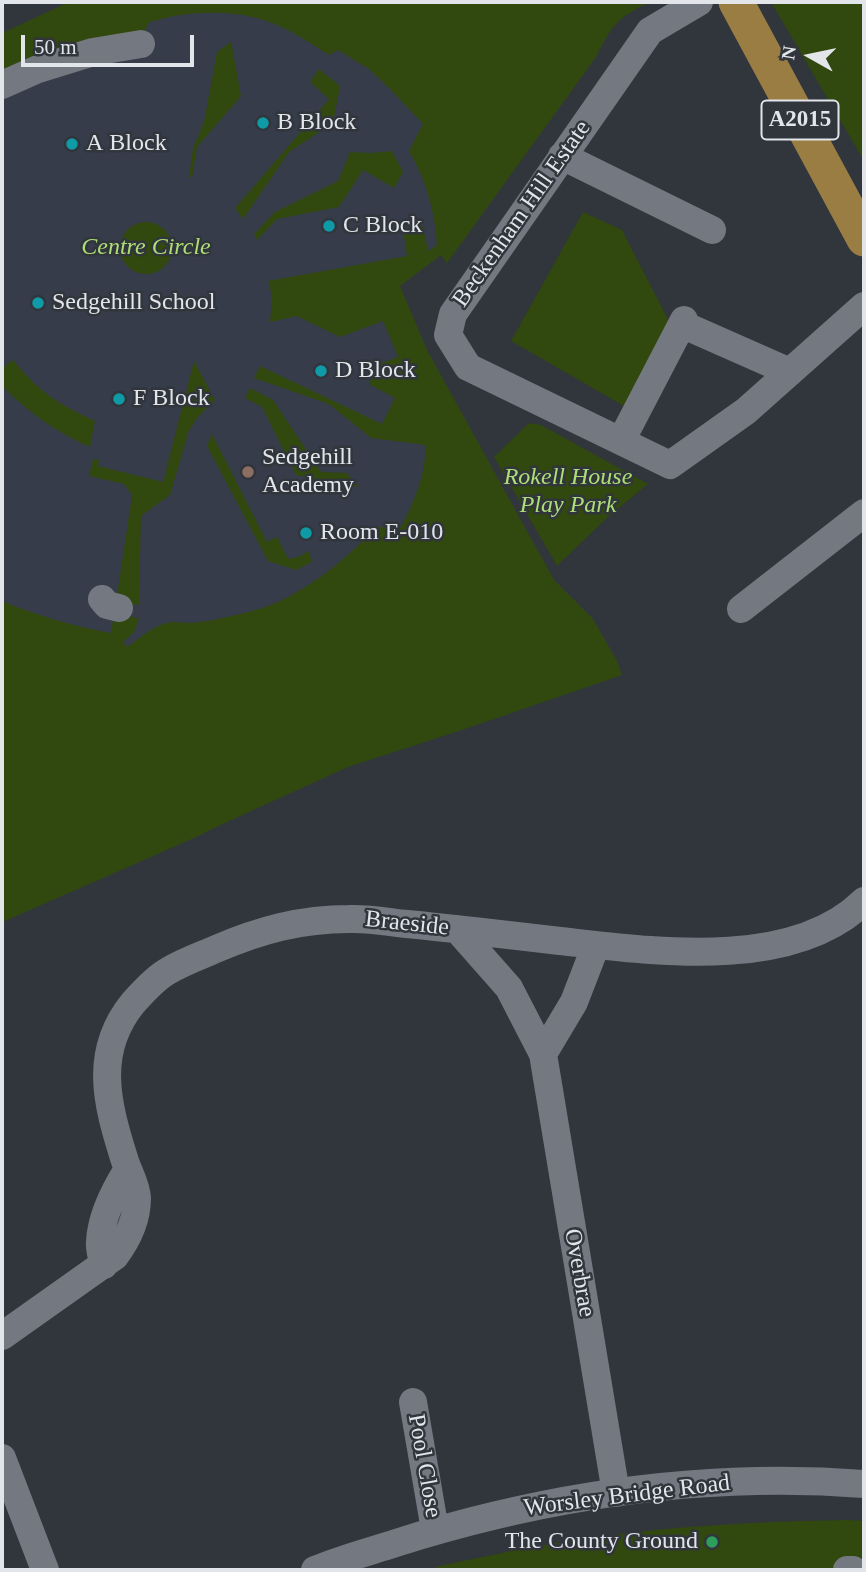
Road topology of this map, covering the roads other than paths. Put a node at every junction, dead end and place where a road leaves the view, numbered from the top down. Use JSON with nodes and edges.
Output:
{"nodes":[{"id":1,"x":699,"y":2,"type":"edge"},
{"id":2,"x":736,"y":2,"type":"edge"},
{"id":3,"x":141,"y":44,"type":"dead end"},
{"id":4,"x":2,"y":85,"type":"edge"},
{"id":5,"x":562,"y":156,"type":"junction"},
{"id":6,"x":712,"y":230,"type":"dead end"},
{"id":7,"x":864,"y":239,"type":"edge"},
{"id":8,"x":864,"y":306,"type":"edge"},
{"id":9,"x":790,"y":372,"type":"junction"},
{"id":10,"x":621,"y":441,"type":"junction"},
{"id":11,"x":864,"y":513,"type":"edge"},
{"id":12,"x":741,"y":609,"type":"dead end"},
{"id":13,"x":864,"y":901,"type":"edge"},
{"id":14,"x":457,"y":929,"type":"junction"},
{"id":15,"x":596,"y":944,"type":"junction"},
{"id":16,"x":543,"y":1054,"type":"junction"},
{"id":17,"x":2,"y":1336,"type":"edge"},
{"id":18,"x":413,"y":1402,"type":"dead end"},
{"id":19,"x":2,"y":1458,"type":"edge"},
{"id":20,"x":864,"y":1484,"type":"edge"},
{"id":21,"x":616,"y":1493,"type":"junction"},
{"id":22,"x":435,"y":1530,"type":"junction"},
{"id":23,"x":45,"y":1570,"type":"edge"},
{"id":24,"x":315,"y":1570,"type":"edge"}],
"edges":[{"from":1,"to":5,"type":"street","name":"Beckenham Hill Estate"},
{"from":2,"to":7,"type":"main road","number":"A2015"},
{"from":3,"to":4,"type":"street"},
{"from":5,"to":6,"type":"street"},
{"from":5,"to":10,"type":"street","name":"Beckenham Hill Estate"},
{"from":8,"to":9,"type":"street","name":"Beckenham Hill Estate"},
{"from":9,"to":10,"type":"street","name":"Beckenham Hill Estate"},
{"from":9,"to":10,"type":"street"},
{"from":11,"to":12,"type":"street"},
{"from":13,"to":15,"type":"street","name":"Braeside"},
{"from":14,"to":15,"type":"street","name":"Braeside"},
{"from":14,"to":16,"type":"street","name":"Overbrae"},
{"from":14,"to":17,"type":"street","name":"Braeside"},
{"from":15,"to":16,"type":"street"},
{"from":16,"to":21,"type":"street","name":"Overbrae"},
{"from":18,"to":22,"type":"street","name":"Pool Close"},
{"from":19,"to":23,"type":"street"},
{"from":20,"to":21,"type":"street","name":"Worsley Bridge Road"},
{"from":21,"to":22,"type":"street","name":"Worsley Bridge Road"},
{"from":22,"to":24,"type":"street","name":"Worsley Bridge Road"}]}
